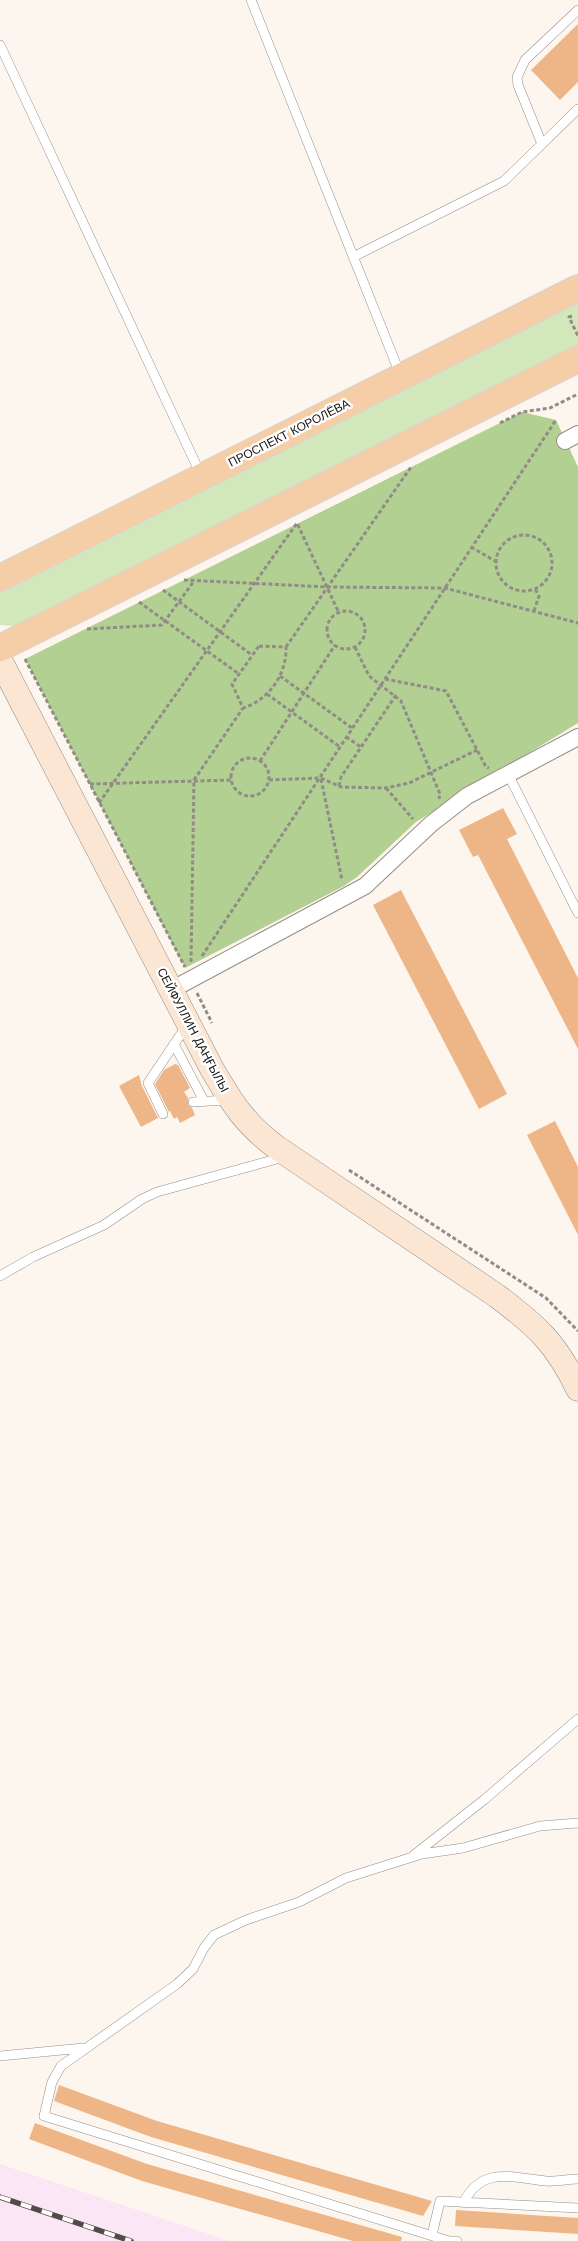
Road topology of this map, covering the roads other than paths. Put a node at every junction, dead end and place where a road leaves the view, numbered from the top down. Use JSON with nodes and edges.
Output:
{"nodes":[{"id":1,"x":251,"y":0,"type":"edge"},
{"id":2,"x":578,"y":10,"type":"edge"},
{"id":3,"x":0,"y":45,"type":"edge"},
{"id":4,"x":578,"y":109,"type":"edge"},
{"id":5,"x":542,"y":144,"type":"junction"},
{"id":6,"x":353,"y":257,"type":"junction"},
{"id":7,"x":578,"y":288,"type":"edge"},
{"id":8,"x":578,"y":359,"type":"edge"},
{"id":9,"x":401,"y":377,"type":"junction"},
{"id":10,"x":202,"y":477,"type":"junction"},
{"id":11,"x":0,"y":578,"type":"edge"},
{"id":12,"x":0,"y":648,"type":"edge"},
{"id":13,"x":0,"y":660,"type":"edge"},
{"id":14,"x":578,"y":737,"type":"edge"},
{"id":15,"x":508,"y":774,"type":"junction"},
{"id":16,"x":578,"y":913,"type":"edge"},
{"id":17,"x":185,"y":976,"type":"junction"},
{"id":18,"x":188,"y":1024,"type":"junction"},
{"id":19,"x":174,"y":1044,"type":"junction"},
{"id":20,"x":229,"y":1099,"type":"junction"},
{"id":21,"x":204,"y":1101,"type":"junction"},
{"id":22,"x":193,"y":1102,"type":"dead end"},
{"id":23,"x":163,"y":1114,"type":"dead end"},
{"id":24,"x":289,"y":1156,"type":"junction"},
{"id":25,"x":0,"y":1276,"type":"edge"},
{"id":26,"x":578,"y":1389,"type":"edge"},
{"id":27,"x":578,"y":1719,"type":"edge"},
{"id":28,"x":578,"y":1823,"type":"edge"},
{"id":29,"x":410,"y":1858,"type":"junction"},
{"id":30,"x":83,"y":2048,"type":"junction"},
{"id":31,"x":0,"y":2056,"type":"edge"},
{"id":32,"x":578,"y":2178,"type":"edge"},
{"id":33,"x":463,"y":2203,"type":"junction"},
{"id":34,"x":578,"y":2208,"type":"edge"},
{"id":35,"x":432,"y":2235,"type":"junction"},
{"id":36,"x":457,"y":2241,"type":"edge"}],
"edges":[{"from":1,"to":6,"type":"lane"},
{"from":2,"to":5,"type":"lane"},
{"from":3,"to":10,"type":"lane"},
{"from":4,"to":5,"type":"lane"},
{"from":5,"to":6,"type":"lane"},
{"from":6,"to":9,"type":"lane"},
{"from":7,"to":9,"type":"main road","name":"ПРОСПЕКТ КОРОЛЁВА"},
{"from":8,"to":12,"type":"main road"},
{"from":9,"to":10,"type":"main road","name":"ПРОСПЕКТ КОРОЛЁВА"},
{"from":10,"to":11,"type":"main road","name":"ПРОСПЕКТ КОРОЛЁВА"},
{"from":13,"to":17,"type":"street","name":"СЕЙФУЛЛИН ДАҢҒЫЛЫ"},
{"from":14,"to":15,"type":"street"},
{"from":15,"to":16,"type":"lane"},
{"from":15,"to":17,"type":"street"},
{"from":17,"to":18,"type":"street","name":"СЕЙФУЛЛИН ДАҢҒЫЛЫ"},
{"from":18,"to":19,"type":"lane"},
{"from":18,"to":20,"type":"street","name":"СЕЙФУЛЛИН ДАҢҒЫЛЫ"},
{"from":19,"to":21,"type":"lane"},
{"from":19,"to":23,"type":"lane"},
{"from":20,"to":21,"type":"lane"},
{"from":20,"to":24,"type":"street","name":"СЕЙФУЛЛИН ДАҢҒЫЛЫ"},
{"from":21,"to":22,"type":"lane"},
{"from":24,"to":25,"type":"lane"},
{"from":24,"to":26,"type":"street","name":"СЕЙФУЛЛИН ДАҢҒЫЛЫ"},
{"from":27,"to":29,"type":"lane"},
{"from":28,"to":29,"type":"lane"},
{"from":29,"to":30,"type":"lane"},
{"from":30,"to":31,"type":"lane"},
{"from":30,"to":35,"type":"lane"},
{"from":32,"to":33,"type":"lane"},
{"from":33,"to":34,"type":"lane"},
{"from":33,"to":35,"type":"lane"},
{"from":35,"to":36,"type":"lane"}]}
